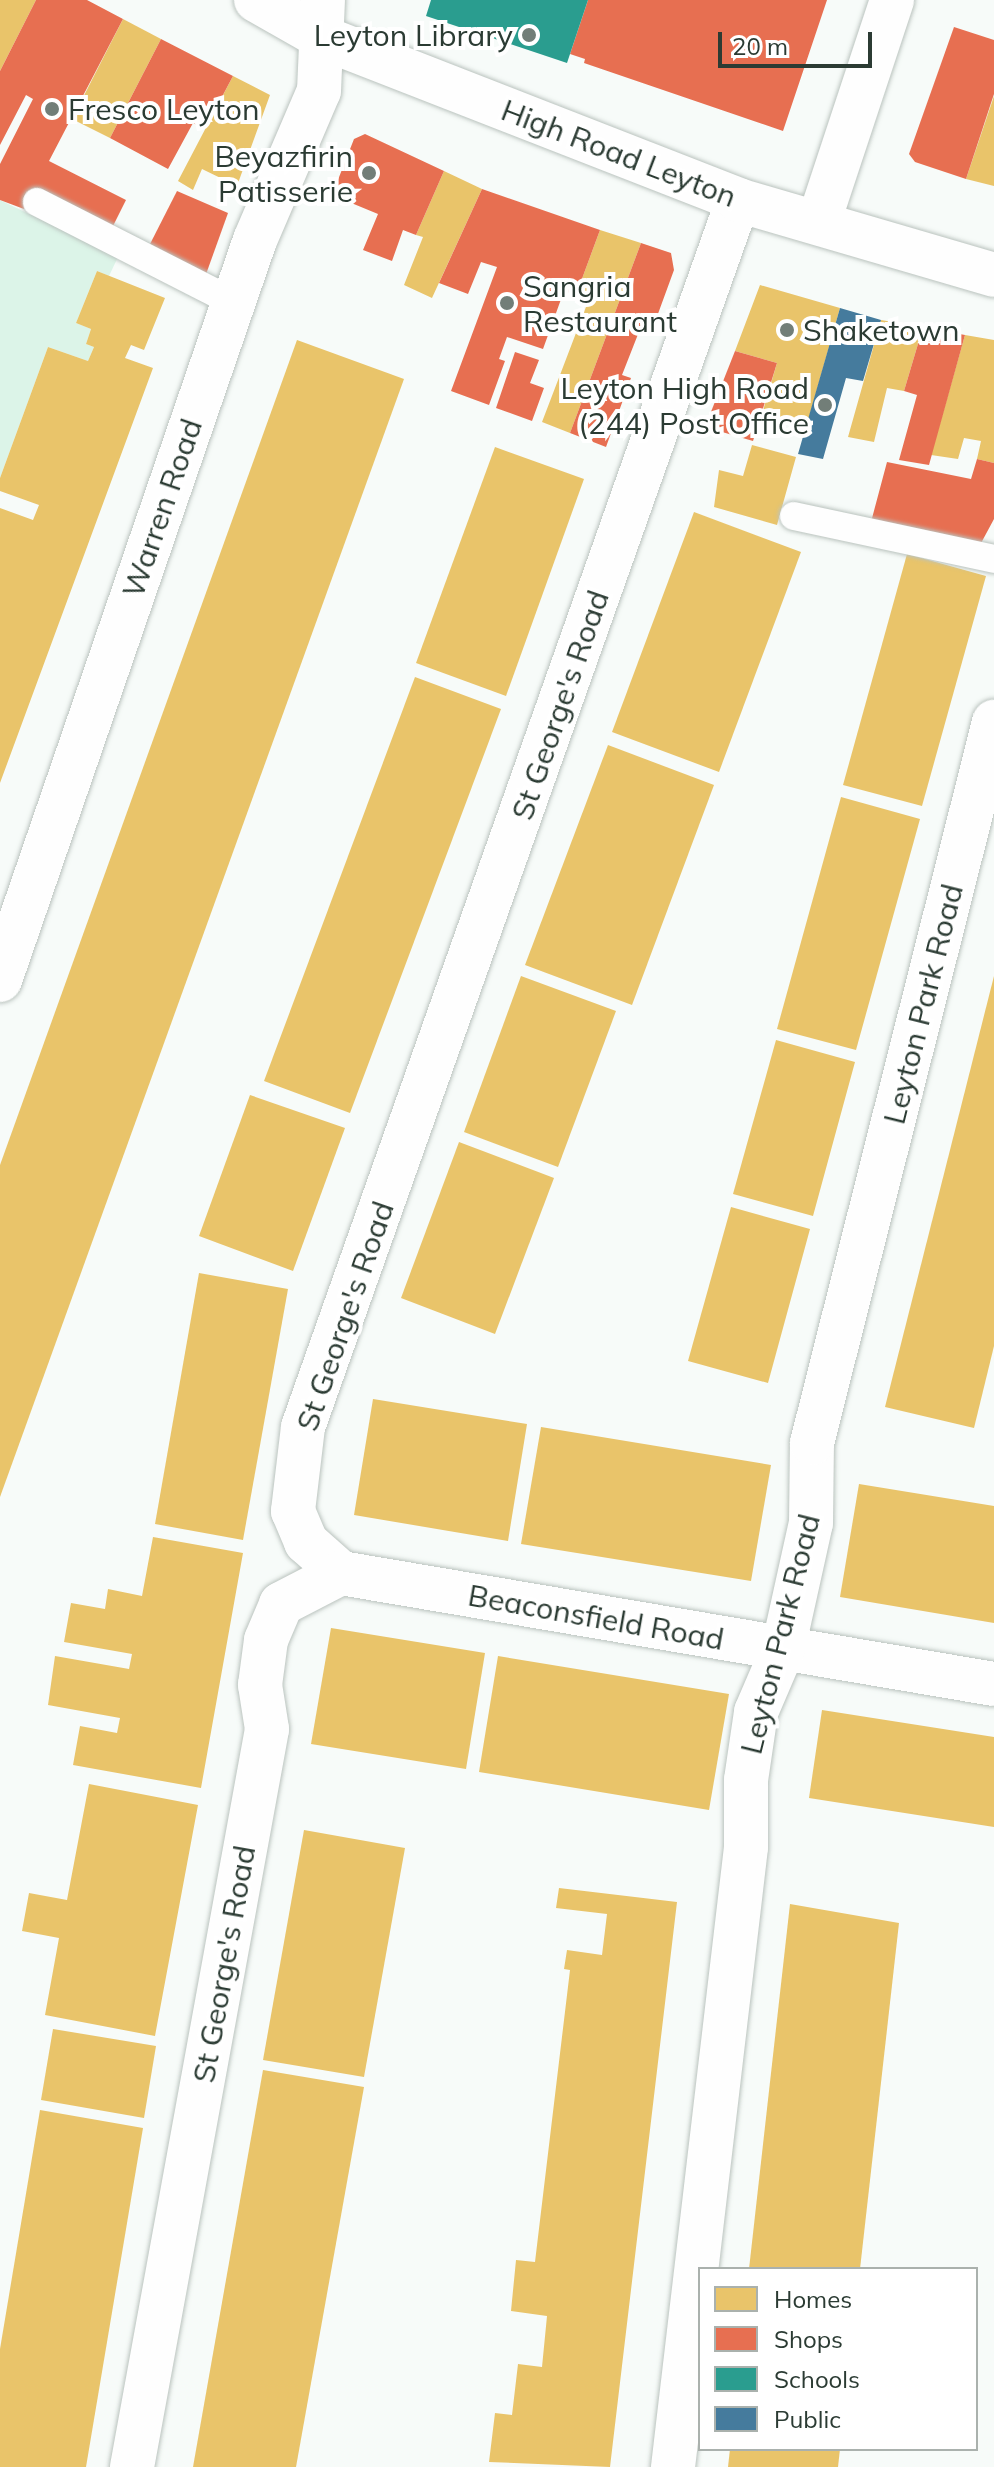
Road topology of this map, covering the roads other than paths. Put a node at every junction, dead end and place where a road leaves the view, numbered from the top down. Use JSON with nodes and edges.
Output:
{"nodes":[{"id":1,"x":256,"y":0,"type":"edge"},
{"id":2,"x":892,"y":0,"type":"edge"},
{"id":3,"x":322,"y":19,"type":"edge"},
{"id":4,"x":738,"y":200,"type":"junction"},
{"id":5,"x":37,"y":202,"type":"dead end"},
{"id":6,"x":819,"y":221,"type":"junction"},
{"id":7,"x":994,"y":275,"type":"edge"},
{"id":8,"x":233,"y":302,"type":"junction"},
{"id":9,"x":794,"y":516,"type":"dead end"},
{"id":10,"x":994,"y":559,"type":"edge"},
{"id":11,"x":994,"y":722,"type":"edge"},
{"id":12,"x":13,"y":902,"type":"edge"},
{"id":13,"x":0,"y":980,"type":"edge"},
{"id":14,"x":341,"y":1573,"type":"junction"},
{"id":15,"x":783,"y":1649,"type":"junction"},
{"id":16,"x":994,"y":1684,"type":"edge"},
{"id":17,"x":132,"y":2467,"type":"edge"},
{"id":18,"x":673,"y":2467,"type":"edge"}],
"edges":[{"from":1,"to":3,"type":"street","name":"High Road Leyton"},
{"from":2,"to":6,"type":"street"},
{"from":3,"to":4,"type":"street","name":"High Road Leyton"},
{"from":3,"to":8,"type":"street","name":"Warren Road"},
{"from":4,"to":6,"type":"street","name":"High Road Leyton"},
{"from":4,"to":14,"type":"street","name":"St George's Road"},
{"from":5,"to":8,"type":"lane"},
{"from":6,"to":7,"type":"street","name":"High Road Leyton"},
{"from":8,"to":12,"type":"street","name":"Warren Road"},
{"from":9,"to":10,"type":"lane"},
{"from":11,"to":15,"type":"street","name":"Leyton Park Road"},
{"from":12,"to":13,"type":"street","name":"Warren Road"},
{"from":14,"to":15,"type":"street","name":"Beaconsfield Road"},
{"from":14,"to":17,"type":"street","name":"St George's Road"},
{"from":15,"to":16,"type":"street","name":"Beaconsfield Road"},
{"from":15,"to":18,"type":"street","name":"Leyton Park Road"}]}
